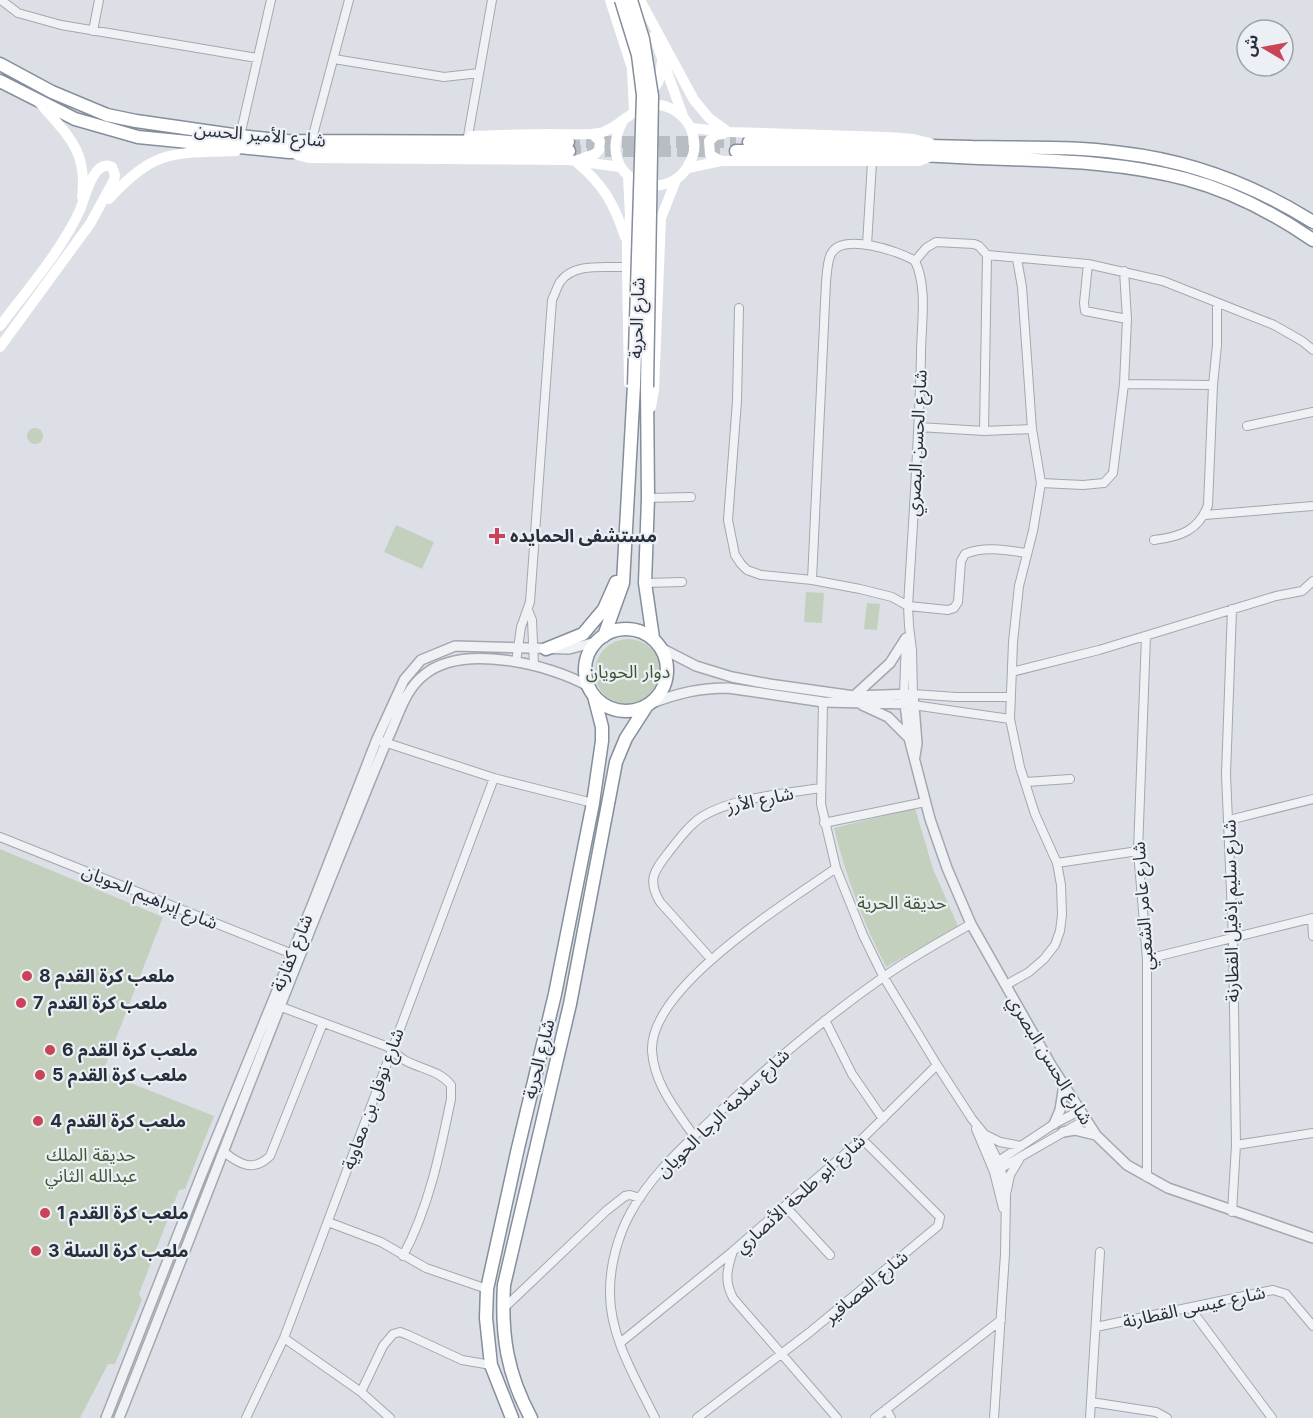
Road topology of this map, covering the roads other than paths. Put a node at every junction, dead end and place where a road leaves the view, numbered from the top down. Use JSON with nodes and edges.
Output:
{"nodes":[{"id":1,"x":1,"y":0,"type":"edge"},
{"id":2,"x":99,"y":0,"type":"edge"},
{"id":3,"x":271,"y":0,"type":"edge"},
{"id":4,"x":349,"y":0,"type":"edge"},
{"id":5,"x":492,"y":0,"type":"edge"},
{"id":6,"x":610,"y":0,"type":"edge"},
{"id":7,"x":621,"y":0,"type":"edge"},
{"id":8,"x":638,"y":2,"type":"edge"},
{"id":9,"x":93,"y":31,"type":"junction"},
{"id":10,"x":257,"y":58,"type":"junction"},
{"id":11,"x":334,"y":59,"type":"junction"},
{"id":12,"x":663,"y":60,"type":"junction"},
{"id":13,"x":0,"y":64,"type":"edge"},
{"id":14,"x":479,"y":73,"type":"junction"},
{"id":15,"x":0,"y":81,"type":"edge"},
{"id":16,"x":634,"y":82,"type":"junction"},
{"id":17,"x":39,"y":102,"type":"junction"},
{"id":18,"x":634,"y":111,"type":"junction"},
{"id":19,"x":682,"y":116,"type":"junction"},
{"id":20,"x":623,"y":121,"type":"junction"},
{"id":21,"x":691,"y":128,"type":"junction"},
{"id":22,"x":592,"y":134,"type":"junction"},
{"id":23,"x":314,"y":135,"type":"junction"},
{"id":24,"x":240,"y":136,"type":"junction"},
{"id":25,"x":468,"y":136,"type":"junction"},
{"id":26,"x":734,"y":142,"type":"junction"},
{"id":27,"x":288,"y":146,"type":"junction"},
{"id":28,"x":262,"y":150,"type":"junction"},
{"id":29,"x":934,"y":151,"type":"junction"},
{"id":30,"x":571,"y":152,"type":"junction"},
{"id":31,"x":721,"y":161,"type":"junction"},
{"id":32,"x":872,"y":162,"type":"junction"},
{"id":33,"x":620,"y":167,"type":"junction"},
{"id":34,"x":688,"y":168,"type":"junction"},
{"id":35,"x":628,"y":176,"type":"junction"},
{"id":36,"x":676,"y":180,"type":"junction"},
{"id":37,"x":99,"y":210,"type":"junction"},
{"id":38,"x":79,"y":212,"type":"junction"},
{"id":39,"x":630,"y":216,"type":"junction"},
{"id":40,"x":662,"y":218,"type":"junction"},
{"id":41,"x":1313,"y":222,"type":"edge"},
{"id":42,"x":1313,"y":240,"type":"edge"},
{"id":43,"x":627,"y":242,"type":"junction"},
{"id":44,"x":867,"y":245,"type":"junction"},
{"id":45,"x":987,"y":255,"type":"junction"},
{"id":46,"x":1017,"y":259,"type":"junction"},
{"id":47,"x":915,"y":261,"type":"junction"},
{"id":48,"x":1088,"y":264,"type":"junction"},
{"id":49,"x":627,"y":267,"type":"junction"},
{"id":50,"x":1124,"y":271,"type":"junction"},
{"id":51,"x":1217,"y":303,"type":"junction"},
{"id":52,"x":740,"y":308,"type":"dead end"},
{"id":53,"x":1127,"y":319,"type":"junction"},
{"id":54,"x":0,"y":326,"type":"edge"},
{"id":55,"x":0,"y":346,"type":"edge"},
{"id":56,"x":1313,"y":351,"type":"edge"},
{"id":57,"x":1124,"y":384,"type":"junction"},
{"id":58,"x":1213,"y":385,"type":"junction"},
{"id":59,"x":1313,"y":412,"type":"edge"},
{"id":60,"x":633,"y":416,"type":"junction"},
{"id":61,"x":649,"y":419,"type":"junction"},
{"id":62,"x":1247,"y":426,"type":"dead end"},
{"id":63,"x":919,"y":427,"type":"junction"},
{"id":64,"x":1032,"y":429,"type":"junction"},
{"id":65,"x":984,"y":430,"type":"junction"},
{"id":66,"x":1041,"y":483,"type":"junction"},
{"id":67,"x":691,"y":497,"type":"dead end"},
{"id":68,"x":648,"y":498,"type":"junction"},
{"id":69,"x":1313,"y":506,"type":"edge"},
{"id":70,"x":1205,"y":515,"type":"junction"},
{"id":71,"x":1154,"y":540,"type":"dead end"},
{"id":72,"x":625,"y":552,"type":"junction"},
{"id":73,"x":1026,"y":552,"type":"junction"},
{"id":74,"x":812,"y":580,"type":"junction"},
{"id":75,"x":1313,"y":581,"type":"edge"},
{"id":76,"x":682,"y":582,"type":"dead end"},
{"id":77,"x":645,"y":583,"type":"junction"},
{"id":78,"x":908,"y":606,"type":"junction"},
{"id":79,"x":1232,"y":609,"type":"junction"},
{"id":80,"x":528,"y":610,"type":"junction"},
{"id":81,"x":909,"y":626,"type":"junction"},
{"id":82,"x":1146,"y":636,"type":"junction"},
{"id":83,"x":906,"y":638,"type":"junction"},
{"id":84,"x":600,"y":639,"type":"junction"},
{"id":85,"x":657,"y":643,"type":"junction"},
{"id":86,"x":518,"y":648,"type":"junction"},
{"id":87,"x":533,"y":649,"type":"junction"},
{"id":88,"x":546,"y":649,"type":"junction"},
{"id":89,"x":516,"y":662,"type":"junction"},
{"id":90,"x":534,"y":666,"type":"junction"},
{"id":91,"x":1012,"y":672,"type":"junction"},
{"id":92,"x":591,"y":691,"type":"junction"},
{"id":93,"x":1010,"y":697,"type":"junction"},
{"id":94,"x":909,"y":699,"type":"junction"},
{"id":95,"x":857,"y":700,"type":"junction"},
{"id":96,"x":823,"y":702,"type":"junction"},
{"id":97,"x":649,"y":705,"type":"junction"},
{"id":98,"x":1010,"y":719,"type":"junction"},
{"id":99,"x":909,"y":738,"type":"junction"},
{"id":100,"x":381,"y":741,"type":"junction"},
{"id":101,"x":915,"y":759,"type":"junction"},
{"id":102,"x":494,"y":778,"type":"junction"},
{"id":103,"x":1070,"y":779,"type":"dead end"},
{"id":104,"x":1026,"y":782,"type":"junction"},
{"id":105,"x":820,"y":788,"type":"junction"},
{"id":106,"x":1313,"y":799,"type":"edge"},
{"id":107,"x":926,"y":802,"type":"junction"},
{"id":108,"x":593,"y":803,"type":"junction"},
{"id":109,"x":1229,"y":820,"type":"junction"},
{"id":110,"x":824,"y":823,"type":"junction"},
{"id":111,"x":0,"y":837,"type":"edge"},
{"id":112,"x":1138,"y":851,"type":"junction"},
{"id":113,"x":1057,"y":863,"type":"junction"},
{"id":114,"x":836,"y":868,"type":"junction"},
{"id":115,"x":1313,"y":918,"type":"edge"},
{"id":116,"x":971,"y":924,"type":"junction"},
{"id":117,"x":1313,"y":936,"type":"edge"},
{"id":118,"x":1233,"y":938,"type":"junction"},
{"id":119,"x":296,"y":955,"type":"junction"},
{"id":120,"x":711,"y":959,"type":"junction"},
{"id":121,"x":1147,"y":959,"type":"junction"},
{"id":122,"x":884,"y":976,"type":"junction"},
{"id":123,"x":1006,"y":985,"type":"junction"},
{"id":124,"x":276,"y":1005,"type":"junction"},
{"id":125,"x":825,"y":1020,"type":"junction"},
{"id":126,"x":323,"y":1023,"type":"junction"},
{"id":127,"x":391,"y":1048,"type":"junction"},
{"id":128,"x":937,"y":1065,"type":"junction"},
{"id":129,"x":1064,"y":1085,"type":"junction"},
{"id":130,"x":1079,"y":1111,"type":"junction"},
{"id":131,"x":883,"y":1119,"type":"junction"},
{"id":132,"x":972,"y":1119,"type":"junction"},
{"id":133,"x":1085,"y":1120,"type":"junction"},
{"id":134,"x":1054,"y":1124,"type":"junction"},
{"id":135,"x":1063,"y":1132,"type":"junction"},
{"id":136,"x":1313,"y":1133,"type":"edge"},
{"id":137,"x":985,"y":1134,"type":"junction"},
{"id":138,"x":1096,"y":1135,"type":"junction"},
{"id":139,"x":694,"y":1136,"type":"junction"},
{"id":140,"x":862,"y":1139,"type":"junction"},
{"id":141,"x":1236,"y":1145,"type":"junction"},
{"id":142,"x":1021,"y":1146,"type":"junction"},
{"id":143,"x":224,"y":1152,"type":"junction"},
{"id":144,"x":1020,"y":1159,"type":"junction"},
{"id":145,"x":996,"y":1167,"type":"junction"},
{"id":146,"x":1147,"y":1177,"type":"junction"},
{"id":147,"x":1006,"y":1195,"type":"junction"},
{"id":148,"x":640,"y":1198,"type":"junction"},
{"id":149,"x":785,"y":1206,"type":"junction"},
{"id":150,"x":1232,"y":1212,"type":"junction"},
{"id":151,"x":1006,"y":1218,"type":"junction"},
{"id":152,"x":328,"y":1222,"type":"junction"},
{"id":153,"x":1313,"y":1238,"type":"edge"},
{"id":154,"x":733,"y":1251,"type":"junction"},
{"id":155,"x":1100,"y":1252,"type":"dead end"},
{"id":156,"x":830,"y":1255,"type":"dead end"},
{"id":157,"x":403,"y":1256,"type":"junction"},
{"id":158,"x":487,"y":1289,"type":"junction"},
{"id":159,"x":1190,"y":1308,"type":"junction"},
{"id":160,"x":502,"y":1310,"type":"junction"},
{"id":161,"x":1002,"y":1320,"type":"junction"},
{"id":162,"x":1313,"y":1326,"type":"edge"},
{"id":163,"x":1096,"y":1327,"type":"junction"},
{"id":164,"x":284,"y":1338,"type":"junction"},
{"id":165,"x":620,"y":1343,"type":"junction"},
{"id":166,"x":781,"y":1355,"type":"junction"},
{"id":167,"x":491,"y":1365,"type":"junction"},
{"id":168,"x":361,"y":1392,"type":"junction"},
{"id":169,"x":1091,"y":1402,"type":"junction"},
{"id":170,"x":886,"y":1409,"type":"junction"},
{"id":171,"x":106,"y":1418,"type":"edge"},
{"id":172,"x":119,"y":1418,"type":"edge"},
{"id":173,"x":246,"y":1418,"type":"edge"},
{"id":174,"x":390,"y":1418,"type":"edge"},
{"id":175,"x":512,"y":1418,"type":"edge"},
{"id":176,"x":531,"y":1418,"type":"edge"},
{"id":177,"x":655,"y":1418,"type":"edge"},
{"id":178,"x":697,"y":1418,"type":"edge"},
{"id":179,"x":837,"y":1418,"type":"edge"},
{"id":180,"x":875,"y":1418,"type":"edge"},
{"id":181,"x":891,"y":1418,"type":"edge"},
{"id":182,"x":994,"y":1418,"type":"edge"},
{"id":183,"x":1090,"y":1418,"type":"edge"},
{"id":184,"x":1167,"y":1418,"type":"edge"},
{"id":185,"x":1272,"y":1418,"type":"edge"}],
"edges":[{"from":1,"to":9,"type":"street"},
{"from":2,"to":9,"type":"street"},
{"from":3,"to":10,"type":"street"},
{"from":4,"to":11,"type":"street"},
{"from":5,"to":14,"type":"street"},
{"from":6,"to":16,"type":"main road"},
{"from":7,"to":60,"type":"highway","name":"شارع الحرية","bridge":true},
{"from":8,"to":12,"type":"main road"},
{"from":8,"to":26,"type":"main road"},
{"from":8,"to":61,"type":"highway","name":"شارع الحرية","bridge":true},
{"from":9,"to":10,"type":"street"},
{"from":10,"to":24,"type":"street"},
{"from":11,"to":14,"type":"street"},
{"from":11,"to":23,"type":"street"},
{"from":12,"to":16,"type":"main road"},
{"from":12,"to":19,"type":"main road"},
{"from":13,"to":24,"type":"highway","name":"شارع الأمير الحسن"},
{"from":14,"to":25,"type":"street"},
{"from":15,"to":17,"type":"highway","name":"شارع الأمير الحسن"},
{"from":16,"to":18,"type":"main road"},
{"from":17,"to":28,"type":"highway","name":"شارع الأمير الحسن"},
{"from":17,"to":38,"type":"main road"},
{"from":18,"to":19,"type":"main road"},
{"from":18,"to":20,"type":"main road"},
{"from":19,"to":21,"type":"main road"},
{"from":20,"to":22,"type":"main road"},
{"from":20,"to":33,"type":"main road"},
{"from":21,"to":26,"type":"main road"},
{"from":21,"to":34,"type":"main road"},
{"from":22,"to":25,"type":"main road"},
{"from":22,"to":30,"type":"main road"},
{"from":23,"to":25,"type":"main road"},
{"from":23,"to":27,"type":"main road"},
{"from":24,"to":27,"type":"highway","name":"شارع الأمير الحسن"},
{"from":26,"to":29,"type":"highway"},
{"from":26,"to":29,"type":"main road"},
{"from":26,"to":31,"type":"main road"},
{"from":27,"to":28,"type":"highway","name":"شارع الأمير الحسن"},
{"from":27,"to":30,"type":"highway","name":"شارع الأمير الحسن"},
{"from":27,"to":30,"type":"main road"},
{"from":28,"to":37,"type":"main road"},
{"from":29,"to":32,"type":"main road"},
{"from":29,"to":41,"type":"highway"},
{"from":29,"to":42,"type":"highway"},
{"from":30,"to":33,"type":"main road"},
{"from":30,"to":43,"type":"main road"},
{"from":31,"to":32,"type":"main road"},
{"from":31,"to":34,"type":"main road"},
{"from":32,"to":44,"type":"street"},
{"from":33,"to":35,"type":"main road"},
{"from":34,"to":36,"type":"main road"},
{"from":35,"to":36,"type":"main road"},
{"from":35,"to":39,"type":"main road"},
{"from":36,"to":40,"type":"main road"},
{"from":37,"to":38,"type":"main road"},
{"from":37,"to":55,"type":"main road"},
{"from":38,"to":54,"type":"main road"},
{"from":39,"to":40,"type":"main road"},
{"from":39,"to":43,"type":"main road"},
{"from":40,"to":61,"type":"main road"},
{"from":43,"to":49,"type":"main road"},
{"from":44,"to":47,"type":"street"},
{"from":44,"to":74,"type":"street"},
{"from":45,"to":46,"type":"street"},
{"from":45,"to":47,"type":"street"},
{"from":45,"to":65,"type":"street"},
{"from":46,"to":48,"type":"street"},
{"from":46,"to":64,"type":"street"},
{"from":47,"to":63,"type":"street","name":"شارع الحسن البصري"},
{"from":48,"to":50,"type":"street"},
{"from":48,"to":53,"type":"street"},
{"from":49,"to":60,"type":"main road"},
{"from":49,"to":80,"type":"street"},
{"from":50,"to":51,"type":"street"},
{"from":50,"to":53,"type":"street"},
{"from":51,"to":56,"type":"street"},
{"from":51,"to":58,"type":"street"},
{"from":52,"to":74,"type":"street"},
{"from":53,"to":57,"type":"street"},
{"from":57,"to":58,"type":"street"},
{"from":57,"to":66,"type":"street"},
{"from":58,"to":70,"type":"street"},
{"from":59,"to":62,"type":"street"},
{"from":60,"to":72,"type":"highway","name":"شارع الحرية"},
{"from":61,"to":68,"type":"highway","name":"شارع الحرية"},
{"from":63,"to":65,"type":"street"},
{"from":63,"to":78,"type":"street","name":"شارع الحسن البصري"},
{"from":64,"to":65,"type":"street"},
{"from":64,"to":66,"type":"street"},
{"from":66,"to":73,"type":"street"},
{"from":67,"to":68,"type":"street"},
{"from":68,"to":77,"type":"highway","name":"شارع الحرية"},
{"from":69,"to":70,"type":"street"},
{"from":70,"to":71,"type":"street"},
{"from":72,"to":84,"type":"highway","name":"شارع الحرية"},
{"from":72,"to":88,"type":"highway"},
{"from":73,"to":78,"type":"street"},
{"from":73,"to":91,"type":"street"},
{"from":74,"to":78,"type":"street"},
{"from":75,"to":79,"type":"street"},
{"from":76,"to":77,"type":"street"},
{"from":77,"to":85,"type":"highway","name":"شارع الحرية"},
{"from":78,"to":81,"type":"street","name":"شارع الحسن البصري"},
{"from":79,"to":82,"type":"street"},
{"from":79,"to":109,"type":"street","name":"شارع سليم إذفيل القطارنة"},
{"from":80,"to":86,"type":"street"},
{"from":80,"to":87,"type":"street"},
{"from":81,"to":83,"type":"street","name":"شارع الحسن البصري"},
{"from":81,"to":94,"type":"street","name":"شارع الحسن البصري"},
{"from":82,"to":91,"type":"street"},
{"from":82,"to":112,"type":"street","name":"شارع عامر الشعبي"},
{"from":83,"to":94,"type":"street","name":"شارع الحسن البصري"},
{"from":83,"to":95,"type":"street"},
{"from":84,"to":85,"type":"highway"},
{"from":84,"to":88,"type":"street","name":"شارع كفارنة"},
{"from":84,"to":92,"type":"highway"},
{"from":85,"to":95,"type":"street"},
{"from":85,"to":97,"type":"highway"},
{"from":86,"to":87,"type":"street","name":"شارع كفارنة"},
{"from":86,"to":89,"type":"street"},
{"from":86,"to":100,"type":"street","name":"شارع كفارنة"},
{"from":87,"to":88,"type":"street","name":"شارع كفارنة"},
{"from":87,"to":90,"type":"street"},
{"from":89,"to":90,"type":"street","name":"شارع كفارنة"},
{"from":89,"to":100,"type":"street","name":"شارع كفارنة"},
{"from":90,"to":92,"type":"street","name":"شارع كفارنة"},
{"from":91,"to":93,"type":"street"},
{"from":92,"to":97,"type":"highway"},
{"from":92,"to":108,"type":"highway","name":"شارع الحرية"},
{"from":93,"to":94,"type":"street"},
{"from":93,"to":98,"type":"street"},
{"from":94,"to":95,"type":"street"},
{"from":94,"to":98,"type":"street"},
{"from":94,"to":99,"type":"street","name":"شارع الحسن البصري"},
{"from":94,"to":101,"type":"street","name":"شارع الحسن البصري"},
{"from":95,"to":96,"type":"street"},
{"from":95,"to":99,"type":"street"},
{"from":96,"to":97,"type":"street"},
{"from":96,"to":105,"type":"street"},
{"from":97,"to":160,"type":"highway","name":"شارع الحرية"},
{"from":98,"to":104,"type":"street"},
{"from":99,"to":101,"type":"street","name":"شارع الحسن البصري"},
{"from":100,"to":102,"type":"street"},
{"from":100,"to":119,"type":"street","name":"شارع كفارنة"},
{"from":101,"to":107,"type":"street","name":"شارع الحسن البصري"},
{"from":102,"to":108,"type":"street"},
{"from":102,"to":127,"type":"street","name":"شارع نوفل بن معاوية"},
{"from":103,"to":104,"type":"street"},
{"from":104,"to":113,"type":"street"},
{"from":105,"to":110,"type":"street"},
{"from":105,"to":120,"type":"street","name":"شارع الأرز"},
{"from":106,"to":109,"type":"street"},
{"from":107,"to":110,"type":"street"},
{"from":107,"to":116,"type":"street","name":"شارع الحسن البصري"},
{"from":108,"to":158,"type":"highway","name":"شارع الحرية"},
{"from":109,"to":118,"type":"street","name":"شارع سليم إذفيل القطارنة"},
{"from":110,"to":114,"type":"street"},
{"from":111,"to":119,"type":"street","name":"شارع إبراهيم الحويان"},
{"from":112,"to":113,"type":"street"},
{"from":112,"to":121,"type":"street","name":"شارع عامر الشعبي"},
{"from":113,"to":123,"type":"street"},
{"from":114,"to":120,"type":"street"},
{"from":114,"to":122,"type":"street"},
{"from":115,"to":117,"type":"street"},
{"from":115,"to":118,"type":"street"},
{"from":116,"to":122,"type":"street","name":"شارع سلامة الرجا الحويان"},
{"from":116,"to":123,"type":"street","name":"شارع الحسن البصري"},
{"from":118,"to":121,"type":"street"},
{"from":118,"to":141,"type":"street","name":"شارع سليم إذفيل القطارنة"},
{"from":119,"to":124,"type":"street","name":"شارع كفارنة"},
{"from":120,"to":139,"type":"street"},
{"from":121,"to":146,"type":"street","name":"شارع عامر الشعبي"},
{"from":122,"to":125,"type":"street","name":"شارع سلامة الرجا الحويان"},
{"from":122,"to":128,"type":"street"},
{"from":123,"to":129,"type":"street","name":"شارع الحسن البصري"},
{"from":124,"to":126,"type":"street"},
{"from":124,"to":143,"type":"street","name":"شارع كفارنة"},
{"from":124,"to":171,"type":"street","name":"شارع كفارنة"},
{"from":125,"to":131,"type":"street"},
{"from":125,"to":139,"type":"street","name":"شارع سلامة الرجا الحويان"},
{"from":126,"to":127,"type":"street"},
{"from":126,"to":143,"type":"street"},
{"from":127,"to":152,"type":"street","name":"شارع نوفل بن معاوية"},
{"from":127,"to":157,"type":"street"},
{"from":128,"to":131,"type":"street","name":"شارع أبو طلحة الأنصاري"},
{"from":128,"to":132,"type":"street"},
{"from":129,"to":130,"type":"street","name":"شارع الحسن البصري"},
{"from":129,"to":134,"type":"street"},
{"from":130,"to":133,"type":"street","name":"شارع الحسن البصري"},
{"from":130,"to":134,"type":"street"},
{"from":131,"to":140,"type":"street","name":"شارع أبو طلحة الأنصاري"},
{"from":132,"to":137,"type":"street"},
{"from":132,"to":145,"type":"street"},
{"from":133,"to":135,"type":"street"},
{"from":133,"to":138,"type":"street","name":"شارع الحسن البصري"},
{"from":134,"to":142,"type":"street"},
{"from":135,"to":138,"type":"street"},
{"from":135,"to":144,"type":"street"},
{"from":136,"to":141,"type":"street"},
{"from":137,"to":142,"type":"street"},
{"from":137,"to":145,"type":"street"},
{"from":138,"to":146,"type":"street","name":"شارع الحسن البصري"},
{"from":139,"to":148,"type":"street","name":"شارع سلامة الرجا الحويان"},
{"from":140,"to":149,"type":"street","name":"شارع أبو طلحة الأنصاري"},
{"from":140,"to":166,"type":"street","name":"شارع العصافير"},
{"from":141,"to":150,"type":"street","name":"شارع سليم إذفيل القطارنة"},
{"from":142,"to":145,"type":"street"},
{"from":143,"to":172,"type":"street","name":"شارع كفارنة"},
{"from":144,"to":145,"type":"street"},
{"from":144,"to":147,"type":"street"},
{"from":145,"to":147,"type":"street"},
{"from":145,"to":151,"type":"street"},
{"from":146,"to":150,"type":"street","name":"شارع الحسن البصري"},
{"from":147,"to":151,"type":"street"},
{"from":148,"to":160,"type":"street"},
{"from":148,"to":165,"type":"street","name":"شارع سلامة الرجا الحويان"},
{"from":149,"to":154,"type":"street","name":"شارع أبو طلحة الأنصاري"},
{"from":149,"to":156,"type":"street"},
{"from":150,"to":153,"type":"street","name":"شارع الحسن البصري"},
{"from":151,"to":161,"type":"street"},
{"from":152,"to":157,"type":"street"},
{"from":152,"to":164,"type":"street","name":"شارع نوفل بن معاوية"},
{"from":154,"to":165,"type":"street"},
{"from":154,"to":166,"type":"street","name":"شارع أبو طلحة الأنصاري"},
{"from":155,"to":163,"type":"street"},
{"from":157,"to":158,"type":"street"},
{"from":158,"to":167,"type":"highway","name":"شارع الحرية"},
{"from":159,"to":162,"type":"street","name":"شارع عيسى القطارنة"},
{"from":159,"to":163,"type":"street","name":"شارع عيسى القطارنة"},
{"from":159,"to":185,"type":"street"},
{"from":160,"to":176,"type":"highway","name":"شارع الحرية"},
{"from":161,"to":170,"type":"street"},
{"from":161,"to":182,"type":"street"},
{"from":163,"to":169,"type":"street"},
{"from":164,"to":168,"type":"street"},
{"from":164,"to":173,"type":"street","name":"شارع نوفل بن معاوية"},
{"from":165,"to":177,"type":"street","name":"شارع سلامة الرجا الحويان"},
{"from":166,"to":178,"type":"street","name":"شارع العصافير"},
{"from":166,"to":179,"type":"street","name":"شارع أبو طلحة الأنصاري"},
{"from":167,"to":168,"type":"street"},
{"from":167,"to":175,"type":"highway","name":"شارع الحرية"},
{"from":168,"to":174,"type":"street"},
{"from":169,"to":183,"type":"street"},
{"from":169,"to":184,"type":"street"},
{"from":170,"to":180,"type":"street"},
{"from":170,"to":181,"type":"street"}]}
